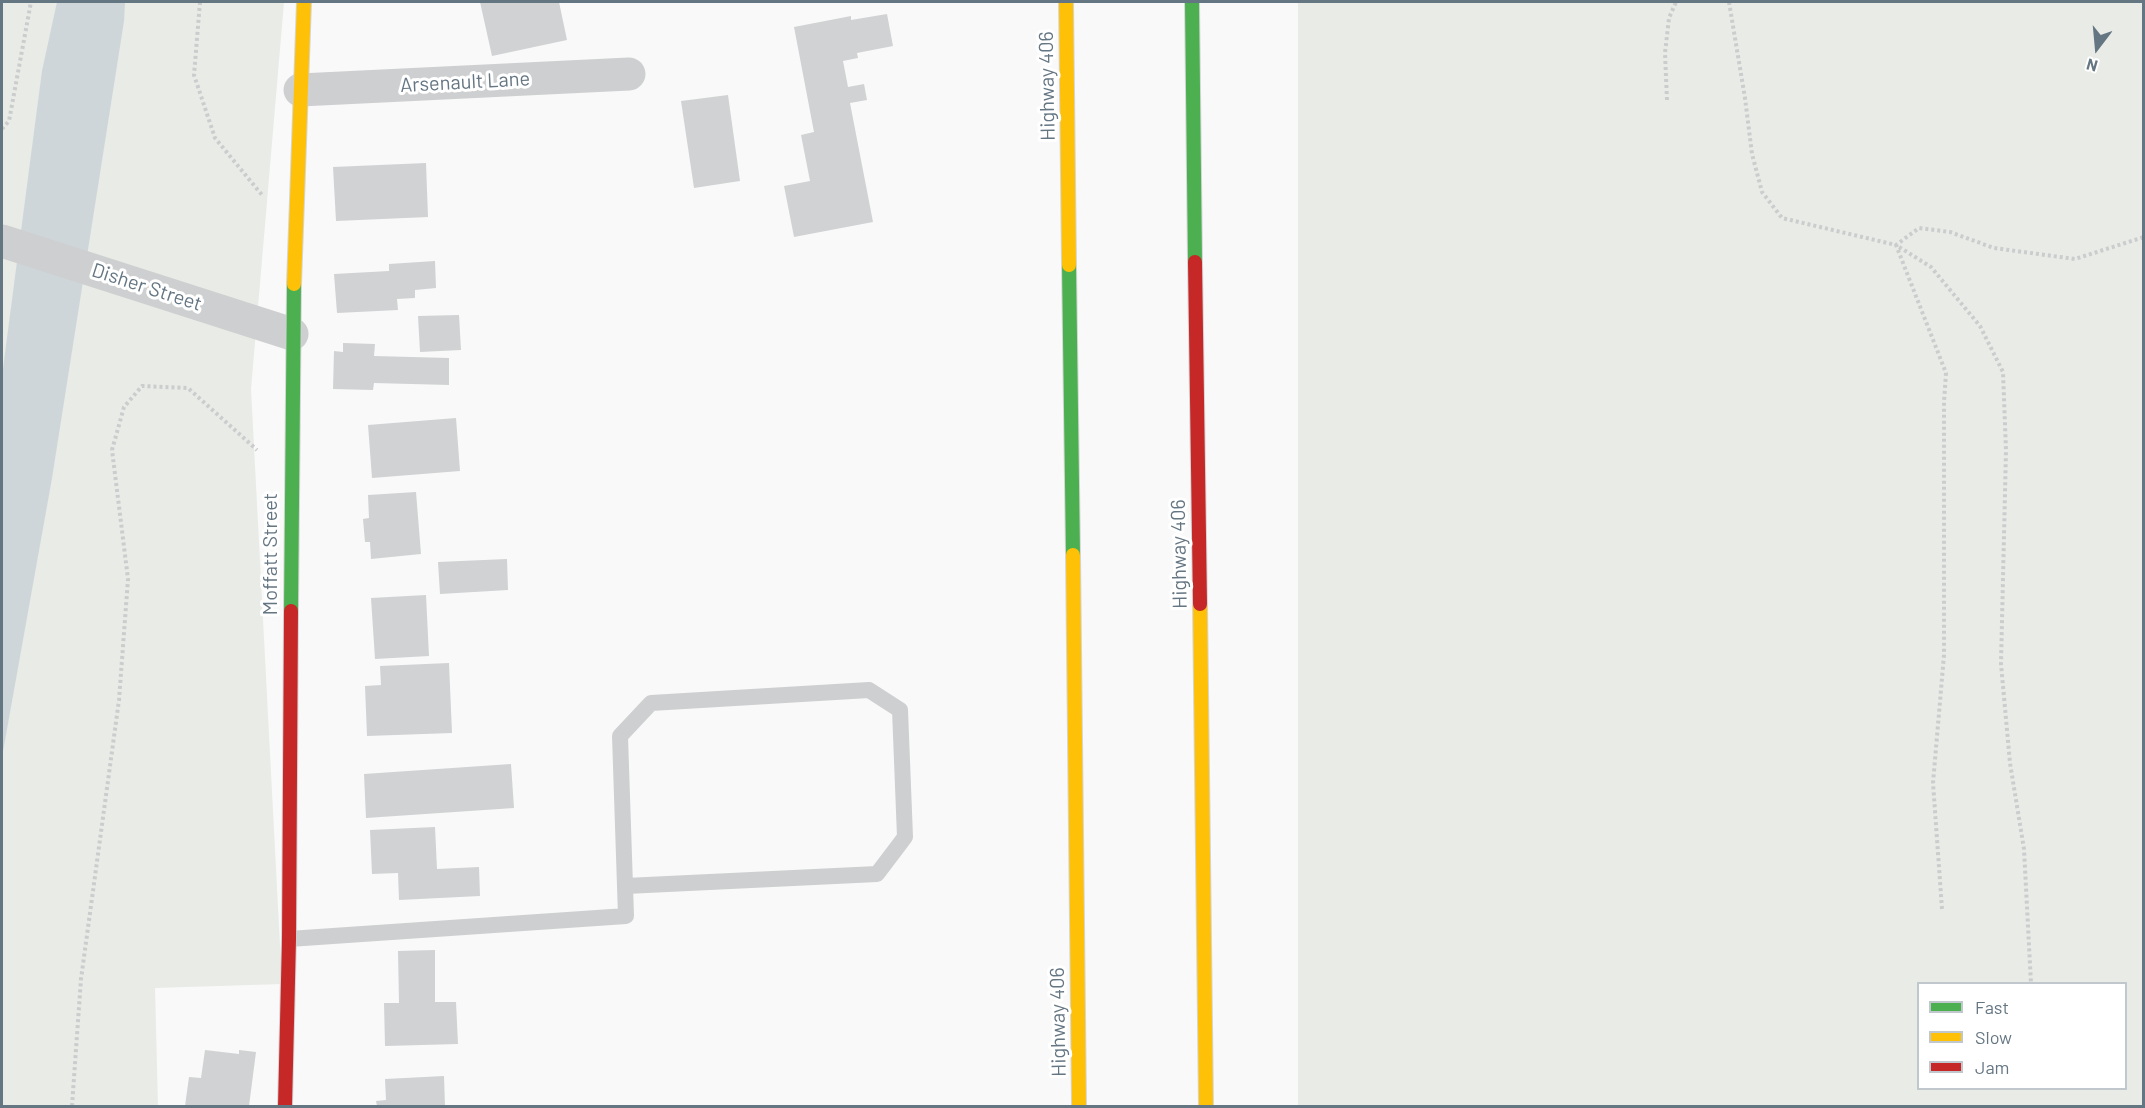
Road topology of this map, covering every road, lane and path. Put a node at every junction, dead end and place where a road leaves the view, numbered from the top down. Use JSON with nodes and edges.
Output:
{"nodes":[{"id":1,"x":31,"y":2,"type":"edge"},
{"id":2,"x":200,"y":2,"type":"edge"},
{"id":3,"x":304,"y":2,"type":"edge"},
{"id":4,"x":1066,"y":2,"type":"edge"},
{"id":5,"x":1192,"y":2,"type":"edge"},
{"id":6,"x":1676,"y":2,"type":"edge"},
{"id":7,"x":1729,"y":2,"type":"edge"},
{"id":8,"x":630,"y":74,"type":"dead end"},
{"id":9,"x":300,"y":90,"type":"junction"},
{"id":10,"x":1667,"y":100,"type":"dead end"},
{"id":11,"x":2,"y":129,"type":"edge"},
{"id":12,"x":295,"y":236,"type":"junction"},
{"id":13,"x":2144,"y":237,"type":"edge"},
{"id":14,"x":2,"y":241,"type":"edge"},
{"id":15,"x":1896,"y":245,"type":"junction"},
{"id":16,"x":292,"y":334,"type":"junction"},
{"id":17,"x":290,"y":479,"type":"junction"},
{"id":18,"x":626,"y":886,"type":"junction"},
{"id":19,"x":1941,"y":909,"type":"dead end"},
{"id":20,"x":289,"y":939,"type":"junction"},
{"id":21,"x":2031,"y":982,"type":"edge"},
{"id":22,"x":72,"y":1107,"type":"edge"},
{"id":23,"x":285,"y":1107,"type":"edge"},
{"id":24,"x":1079,"y":1107,"type":"edge"},
{"id":25,"x":1206,"y":1107,"type":"edge"}],
"edges":[{"from":1,"to":11,"type":"path"},
{"from":2,"to":12,"type":"path"},
{"from":3,"to":9,"type":"main road","name":"Moffatt Street"},
{"from":4,"to":24,"type":"main road","name":"Highway 406"},
{"from":5,"to":25,"type":"main road","name":"Highway 406"},
{"from":6,"to":10,"type":"path"},
{"from":7,"to":15,"type":"path"},
{"from":8,"to":9,"type":"street","name":"Arsenault Lane"},
{"from":9,"to":12,"type":"main road","name":"Moffatt Street"},
{"from":12,"to":16,"type":"main road","name":"Moffatt Street"},
{"from":13,"to":15,"type":"path"},
{"from":14,"to":16,"type":"street","name":"Disher Street"},
{"from":15,"to":19,"type":"path"},
{"from":15,"to":21,"type":"path"},
{"from":16,"to":17,"type":"main road","name":"Moffatt Street"},
{"from":17,"to":20,"type":"main road","name":"Moffatt Street"},
{"from":17,"to":22,"type":"path"},
{"from":18,"to":18,"type":"lane"},
{"from":18,"to":20,"type":"lane"},
{"from":20,"to":23,"type":"main road","name":"Moffatt Street"}]}
